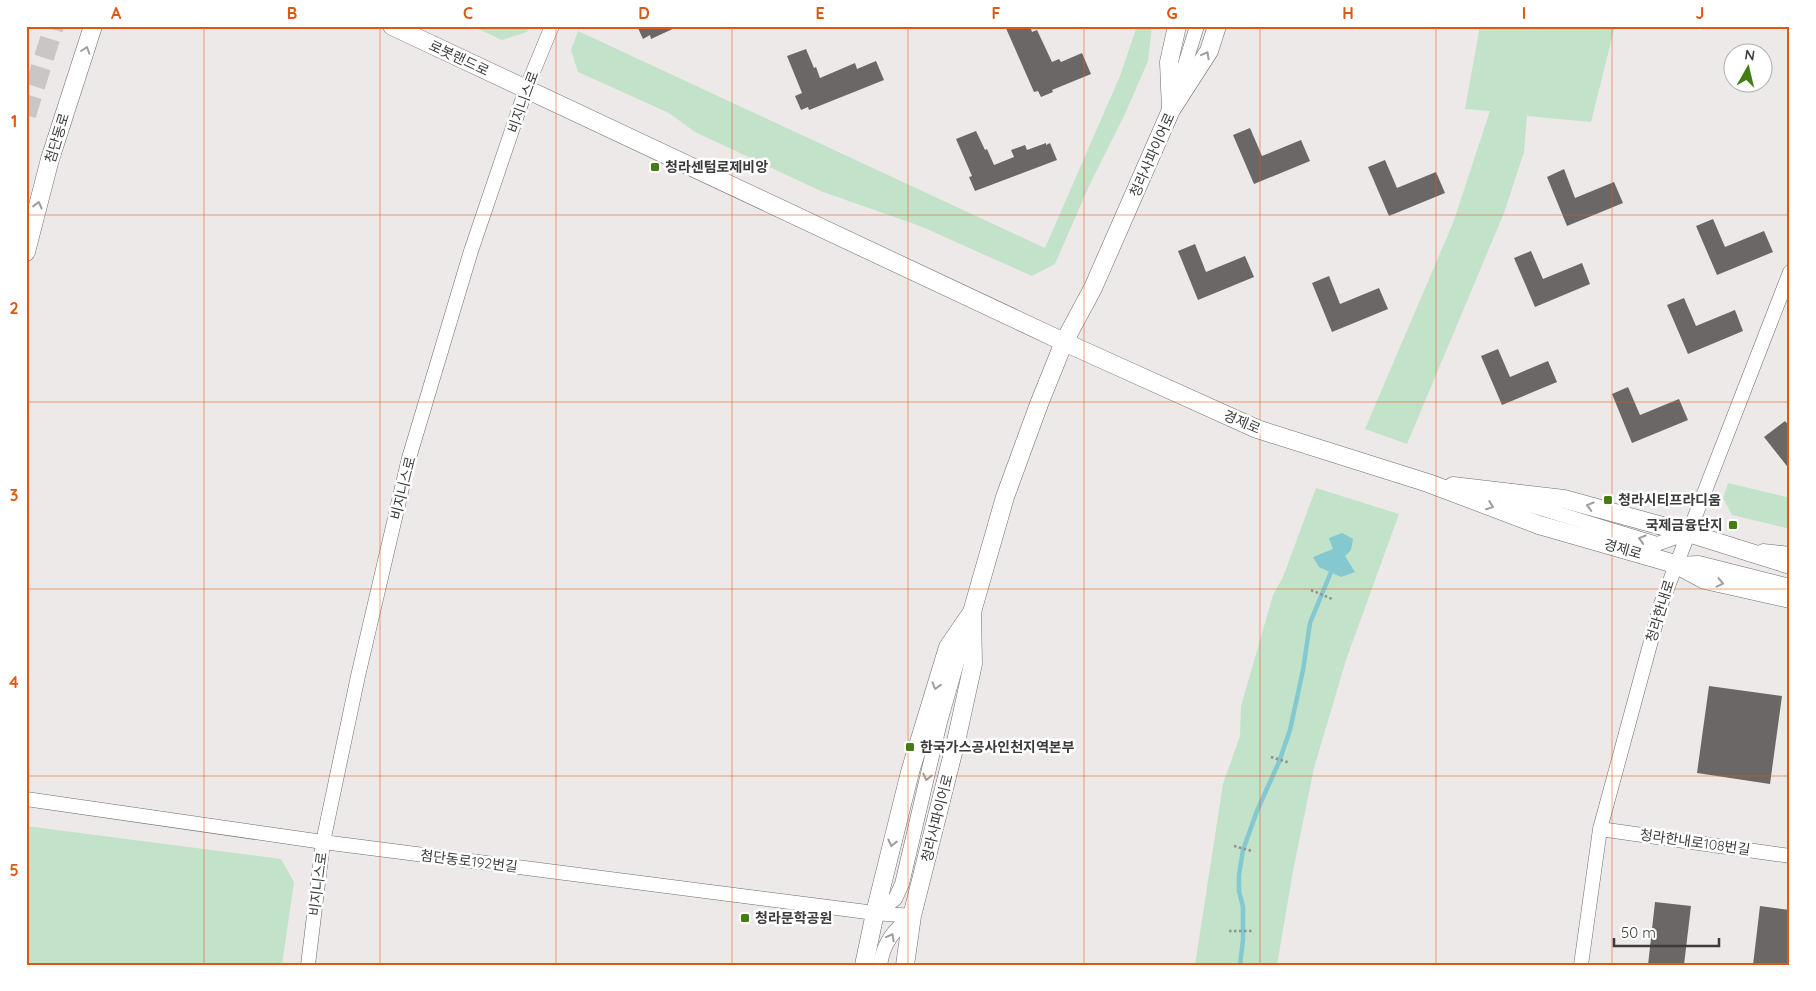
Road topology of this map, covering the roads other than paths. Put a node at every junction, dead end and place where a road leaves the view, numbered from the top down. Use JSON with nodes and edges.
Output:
{"nodes":[{"id":1,"x":93,"y":26,"type":"edge"},
{"id":2,"x":392,"y":26,"type":"edge"},
{"id":3,"x":552,"y":26,"type":"edge"},
{"id":4,"x":1177,"y":26,"type":"edge"},
{"id":5,"x":1197,"y":26,"type":"edge"},
{"id":6,"x":1217,"y":26,"type":"edge"},
{"id":7,"x":526,"y":89,"type":"junction"},
{"id":8,"x":1171,"y":110,"type":"junction"},
{"id":9,"x":26,"y":252,"type":"edge"},
{"id":10,"x":1790,"y":272,"type":"edge"},
{"id":11,"x":1064,"y":342,"type":"junction"},
{"id":12,"x":1428,"y":483,"type":"junction"},
{"id":13,"x":1688,"y":533,"type":"junction"},
{"id":14,"x":1733,"y":548,"type":"junction"},
{"id":15,"x":1790,"y":554,"type":"edge"},
{"id":16,"x":1675,"y":564,"type":"junction"},
{"id":17,"x":1790,"y":565,"type":"edge"},
{"id":18,"x":1790,"y":586,"type":"edge"},
{"id":19,"x":1790,"y":599,"type":"edge"},
{"id":20,"x":972,"y":612,"type":"junction"},
{"id":21,"x":26,"y":799,"type":"edge"},
{"id":22,"x":1600,"y":829,"type":"junction"},
{"id":23,"x":323,"y":842,"type":"junction"},
{"id":24,"x":1790,"y":856,"type":"edge"},
{"id":25,"x":875,"y":914,"type":"junction"},
{"id":26,"x":912,"y":916,"type":"junction"},
{"id":27,"x":308,"y":965,"type":"edge"},
{"id":28,"x":864,"y":965,"type":"edge"},
{"id":29,"x":880,"y":965,"type":"edge"},
{"id":30,"x":905,"y":965,"type":"edge"},
{"id":31,"x":1580,"y":965,"type":"edge"}],
"edges":[{"from":9,"to":1,"type":"main road","name":"첨단동로","one_way":true},
{"from":2,"to":7,"type":"main road","name":"로봇랜드로"},
{"from":3,"to":7,"type":"street","name":"비지니스로"},
{"from":4,"to":8,"type":"main road"},
{"from":5,"to":8,"type":"street"},
{"from":8,"to":6,"type":"main road","name":"청라사파이어로","one_way":true},
{"from":7,"to":11,"type":"main road","name":"로봇랜드로"},
{"from":7,"to":23,"type":"street","name":"비지니스로"},
{"from":8,"to":11,"type":"main road","name":"청라사파이어로"},
{"from":10,"to":13,"type":"street","name":"청라한내로"},
{"from":11,"to":12,"type":"main road","name":"경제로"},
{"from":11,"to":20,"type":"main road","name":"청라사파이어로"},
{"from":13,"to":12,"type":"main road","name":"경제로","one_way":true},
{"from":12,"to":16,"type":"main road","name":"경제로","one_way":true},
{"from":13,"to":14,"type":"main road","name":"경제로"},
{"from":13,"to":16,"type":"street","name":"청라한내로"},
{"from":14,"to":15,"type":"street"},
{"from":14,"to":17,"type":"main road","name":"경제로"},
{"from":16,"to":18,"type":"street"},
{"from":16,"to":19,"type":"main road","name":"경제로","one_way":true},
{"from":16,"to":22,"type":"street","name":"청라한내로"},
{"from":20,"to":25,"type":"main road","one_way":true},
{"from":20,"to":26,"type":"main road","name":"청라사파이어로"},
{"from":21,"to":23,"type":"street","name":"첨단동로192번길"},
{"from":22,"to":24,"type":"street","name":"청라한내로108번길"},
{"from":22,"to":31,"type":"street","name":"청라한내로"},
{"from":23,"to":25,"type":"street","name":"첨단동로192번길"},
{"from":23,"to":27,"type":"street","name":"비지니스로"},
{"from":25,"to":26,"type":"street","name":"첨단동로192번길"},
{"from":25,"to":28,"type":"main road"},
{"from":29,"to":26,"type":"street","one_way":true},
{"from":26,"to":30,"type":"main road","name":"청라사파이어로"}]}
